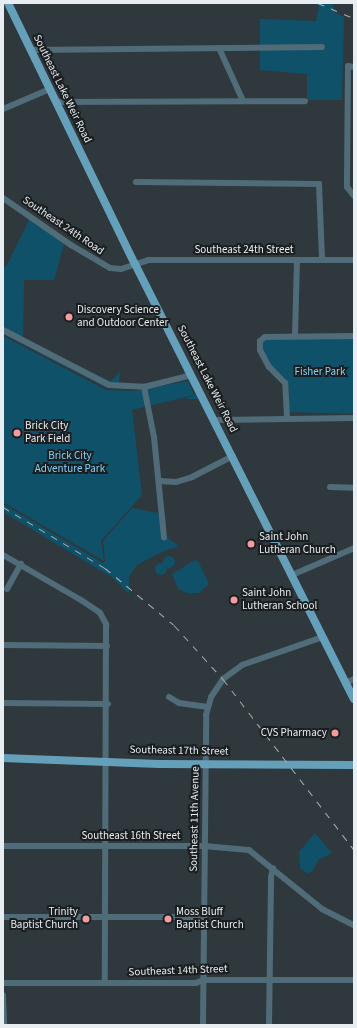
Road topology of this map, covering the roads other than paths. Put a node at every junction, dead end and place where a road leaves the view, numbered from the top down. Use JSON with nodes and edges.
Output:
{"nodes":[{"id":1,"x":8,"y":3,"type":"edge"},
{"id":2,"x":322,"y":47,"type":"dead end"},
{"id":3,"x":219,"y":48,"type":"junction"},
{"id":4,"x":31,"y":50,"type":"junction"},
{"id":5,"x":351,"y":66,"type":"edge"},
{"id":6,"x":50,"y":89,"type":"junction"},
{"id":7,"x":243,"y":101,"type":"junction"},
{"id":8,"x":305,"y":101,"type":"dead end"},
{"id":9,"x":56,"y":102,"type":"junction"},
{"id":10,"x":3,"y":109,"type":"edge"},
{"id":11,"x":136,"y":182,"type":"dead end"},
{"id":12,"x":352,"y":195,"type":"edge"},
{"id":13,"x":3,"y":198,"type":"edge"},
{"id":14,"x":297,"y":260,"type":"junction"},
{"id":15,"x":322,"y":260,"type":"junction"},
{"id":16,"x":354,"y":260,"type":"edge"},
{"id":17,"x":136,"y":264,"type":"junction"},
{"id":18,"x":3,"y":330,"type":"edge"},
{"id":19,"x":295,"y":336,"type":"junction"},
{"id":20,"x":354,"y":336,"type":"edge"},
{"id":21,"x":192,"y":375,"type":"junction"},
{"id":22,"x":144,"y":387,"type":"junction"},
{"id":23,"x":287,"y":418,"type":"junction"},
{"id":24,"x":354,"y":418,"type":"edge"},
{"id":25,"x":215,"y":420,"type":"junction"},
{"id":26,"x":234,"y":456,"type":"junction"},
{"id":27,"x":159,"y":481,"type":"junction"},
{"id":28,"x":330,"y":488,"type":"dead end"},
{"id":29,"x":354,"y":488,"type":"edge"},
{"id":30,"x":164,"y":538,"type":"dead end"},
{"id":31,"x":352,"y":548,"type":"edge"},
{"id":32,"x":354,"y":554,"type":"edge"},
{"id":33,"x":3,"y":555,"type":"edge"},
{"id":34,"x":22,"y":564,"type":"junction"},
{"id":35,"x":292,"y":575,"type":"junction"},
{"id":36,"x":7,"y":589,"type":"dead end"},
{"id":37,"x":323,"y":637,"type":"junction"},
{"id":38,"x":3,"y":645,"type":"edge"},
{"id":39,"x":107,"y":646,"type":"junction"},
{"id":40,"x":350,"y":681,"type":"edge"},
{"id":41,"x":169,"y":697,"type":"dead end"},
{"id":42,"x":354,"y":700,"type":"edge"},
{"id":43,"x":3,"y":703,"type":"edge"},
{"id":44,"x":108,"y":704,"type":"junction"},
{"id":45,"x":208,"y":707,"type":"junction"},
{"id":46,"x":3,"y":758,"type":"edge"},
{"id":47,"x":107,"y":760,"type":"junction"},
{"id":48,"x":205,"y":764,"type":"junction"},
{"id":49,"x":353,"y":765,"type":"edge"},
{"id":50,"x":3,"y":846,"type":"edge"},
{"id":51,"x":204,"y":846,"type":"junction"},
{"id":52,"x":107,"y":847,"type":"junction"},
{"id":53,"x":273,"y":868,"type":"junction"},
{"id":54,"x":3,"y":917,"type":"edge"},
{"id":55,"x":106,"y":917,"type":"junction"},
{"id":56,"x":204,"y":917,"type":"junction"},
{"id":57,"x":354,"y":925,"type":"edge"},
{"id":58,"x":204,"y":980,"type":"junction"},
{"id":59,"x":270,"y":980,"type":"junction"},
{"id":60,"x":354,"y":980,"type":"edge"},
{"id":61,"x":3,"y":983,"type":"edge"},
{"id":62,"x":105,"y":983,"type":"junction"},
{"id":63,"x":3,"y":995,"type":"edge"},
{"id":64,"x":4,"y":1024,"type":"edge"},
{"id":65,"x":203,"y":1025,"type":"edge"},
{"id":66,"x":269,"y":1025,"type":"edge"}],
"edges":[{"from":1,"to":4,"type":"main road","name":"Southeast Lake Weir Road"},
{"from":2,"to":3,"type":"street"},
{"from":3,"to":4,"type":"street"},
{"from":3,"to":7,"type":"street"},
{"from":4,"to":6,"type":"main road","name":"Southeast Lake Weir Road"},
{"from":5,"to":12,"type":"street"},
{"from":6,"to":9,"type":"main road","name":"Southeast Lake Weir Road"},
{"from":6,"to":10,"type":"street"},
{"from":7,"to":8,"type":"street"},
{"from":7,"to":9,"type":"street"},
{"from":9,"to":17,"type":"main road","name":"Southeast Lake Weir Road"},
{"from":11,"to":15,"type":"street"},
{"from":13,"to":17,"type":"street","name":"Southeast 24th Road"},
{"from":14,"to":15,"type":"street","name":"Southeast 24th Street"},
{"from":14,"to":17,"type":"street","name":"Southeast 24th Street"},
{"from":14,"to":19,"type":"street"},
{"from":15,"to":16,"type":"street","name":"Southeast 24th Street"},
{"from":17,"to":21,"type":"main road","name":"Southeast Lake Weir Road"},
{"from":18,"to":22,"type":"street"},
{"from":19,"to":20,"type":"street"},
{"from":19,"to":23,"type":"street"},
{"from":21,"to":22,"type":"street"},
{"from":21,"to":25,"type":"main road","name":"Southeast Lake Weir Road"},
{"from":22,"to":27,"type":"street"},
{"from":23,"to":24,"type":"street"},
{"from":23,"to":25,"type":"street"},
{"from":25,"to":26,"type":"main road","name":"Southeast Lake Weir Road"},
{"from":26,"to":27,"type":"street"},
{"from":26,"to":35,"type":"main road","name":"Southeast Lake Weir Road"},
{"from":27,"to":30,"type":"street"},
{"from":28,"to":29,"type":"street"},
{"from":31,"to":32,"type":"street"},
{"from":31,"to":35,"type":"street"},
{"from":33,"to":34,"type":"street"},
{"from":34,"to":36,"type":"street"},
{"from":34,"to":39,"type":"street"},
{"from":35,"to":37,"type":"main road","name":"Southeast Lake Weir Road"},
{"from":37,"to":40,"type":"main road","name":"Southeast Lake Weir Road"},
{"from":37,"to":45,"type":"street","name":"Southeast 11th Avenue"},
{"from":38,"to":39,"type":"street"},
{"from":39,"to":44,"type":"street"},
{"from":40,"to":42,"type":"main road","name":"Southeast Lake Weir Road"},
{"from":41,"to":45,"type":"street"},
{"from":43,"to":44,"type":"street"},
{"from":44,"to":47,"type":"street"},
{"from":45,"to":48,"type":"street","name":"Southeast 11th Avenue"},
{"from":46,"to":47,"type":"main road","name":"Southeast 17th Street"},
{"from":47,"to":48,"type":"main road","name":"Southeast 17th Street"},
{"from":47,"to":52,"type":"street"},
{"from":48,"to":49,"type":"main road","name":"Southeast 17th Street"},
{"from":48,"to":51,"type":"street","name":"Southeast 11th Avenue"},
{"from":50,"to":52,"type":"street","name":"Southeast 16th Street"},
{"from":51,"to":52,"type":"street","name":"Southeast 16th Street"},
{"from":51,"to":53,"type":"street","name":"Southeast 16th Street"},
{"from":51,"to":56,"type":"street","name":"Southeast 11th Avenue"},
{"from":52,"to":55,"type":"street"},
{"from":53,"to":57,"type":"street","name":"Southeast 16th Street"},
{"from":53,"to":59,"type":"street"},
{"from":54,"to":55,"type":"street"},
{"from":55,"to":56,"type":"street"},
{"from":55,"to":62,"type":"street"},
{"from":56,"to":58,"type":"street","name":"Southeast 11th Avenue"},
{"from":58,"to":59,"type":"street","name":"Southeast 14th Street"},
{"from":58,"to":62,"type":"street","name":"Southeast 14th Street"},
{"from":58,"to":65,"type":"street","name":"Southeast 11th Avenue"},
{"from":59,"to":60,"type":"street","name":"Southeast 14th Street"},
{"from":59,"to":66,"type":"street"},
{"from":61,"to":62,"type":"street","name":"Southeast 14th Street"},
{"from":63,"to":64,"type":"street"}]}
